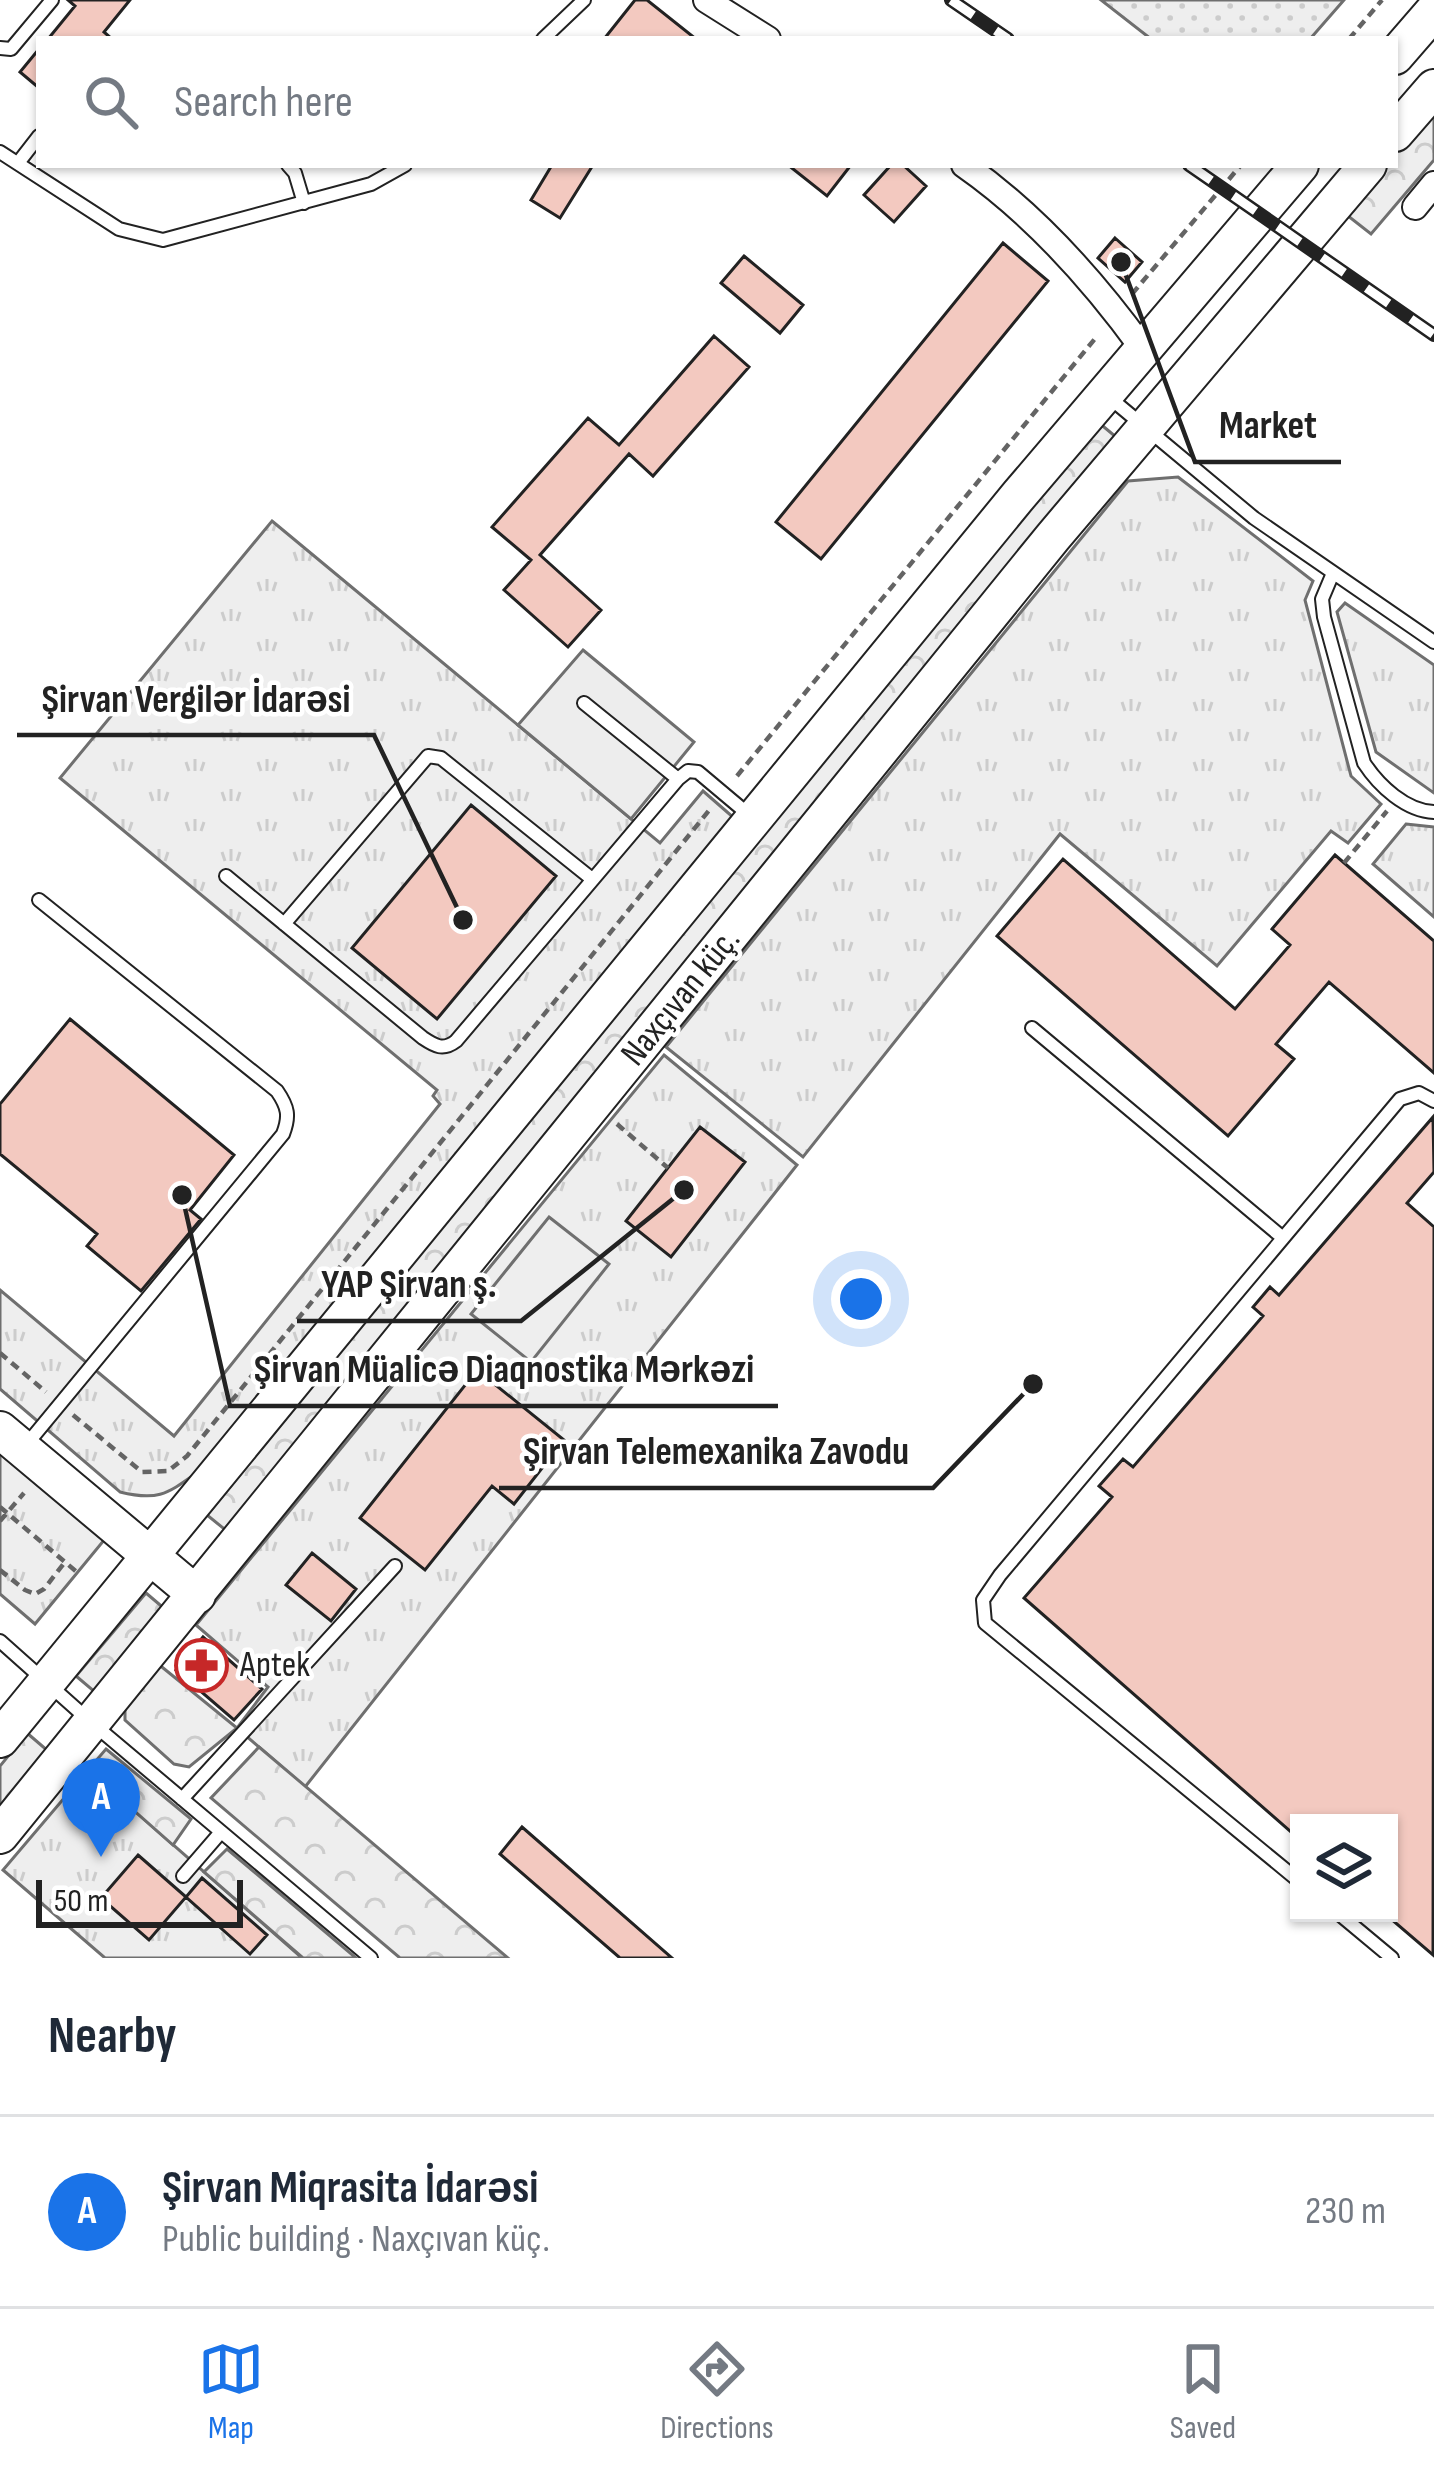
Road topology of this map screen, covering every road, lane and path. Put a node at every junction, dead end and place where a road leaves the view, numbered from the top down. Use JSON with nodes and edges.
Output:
{"nodes":[{"id":1,"x":52,"y":0,"type":"edge"},
{"id":2,"x":584,"y":0,"type":"edge"},
{"id":3,"x":706,"y":0,"type":"edge"},
{"id":4,"x":1382,"y":0,"type":"edge"},
{"id":5,"x":1434,"y":11,"type":"edge"},
{"id":6,"x":546,"y":36,"type":"edge"},
{"id":7,"x":763,"y":36,"type":"edge"},
{"id":8,"x":1351,"y":36,"type":"edge"},
{"id":9,"x":0,"y":48,"type":"edge"},
{"id":10,"x":1398,"y":53,"type":"edge"},
{"id":11,"x":1434,"y":88,"type":"edge"},
{"id":12,"x":1398,"y":130,"type":"edge"},
{"id":13,"x":36,"y":140,"type":"edge"},
{"id":14,"x":0,"y":152,"type":"edge"},
{"id":15,"x":18,"y":163,"type":"junction"},
{"id":16,"x":291,"y":168,"type":"edge"},
{"id":17,"x":401,"y":168,"type":"edge"},
{"id":18,"x":968,"y":168,"type":"edge"},
{"id":19,"x":1238,"y":168,"type":"edge"},
{"id":20,"x":1297,"y":168,"type":"edge"},
{"id":21,"x":1365,"y":168,"type":"edge"},
{"id":22,"x":1434,"y":184,"type":"edge"},
{"id":23,"x":304,"y":203,"type":"junction"},
{"id":24,"x":1415,"y":207,"type":"dead end"},
{"id":25,"x":1117,"y":313,"type":"junction"},
{"id":26,"x":1143,"y":349,"type":"junction"},
{"id":27,"x":1105,"y":393,"type":"junction"},
{"id":28,"x":1144,"y":429,"type":"junction"},
{"id":29,"x":1333,"y":573,"type":"junction"},
{"id":30,"x":1434,"y":643,"type":"edge"},
{"id":31,"x":584,"y":703,"type":"dead end"},
{"id":32,"x":678,"y":779,"type":"junction"},
{"id":33,"x":723,"y":794,"type":"junction"},
{"id":34,"x":1398,"y":797,"type":"junction"},
{"id":35,"x":1434,"y":812,"type":"edge"},
{"id":36,"x":754,"y":819,"type":"junction"},
{"id":37,"x":1344,"y":862,"type":"dead end"},
{"id":38,"x":226,"y":876,"type":"dead end"},
{"id":39,"x":592,"y":879,"type":"junction"},
{"id":40,"x":39,"y":900,"type":"dead end"},
{"id":41,"x":284,"y":924,"type":"junction"},
{"id":42,"x":1032,"y":1028,"type":"dead end"},
{"id":43,"x":1434,"y":1101,"type":"edge"},
{"id":44,"x":594,"y":1104,"type":"junction"},
{"id":45,"x":668,"y":1168,"type":"dead end"},
{"id":46,"x":1283,"y":1238,"type":"junction"},
{"id":47,"x":0,"y":1353,"type":"edge"},
{"id":48,"x":59,"y":1403,"type":"junction"},
{"id":49,"x":19,"y":1453,"type":"edge"},
{"id":50,"x":0,"y":1507,"type":"edge"},
{"id":51,"x":7,"y":1513,"type":"junction"},
{"id":52,"x":0,"y":1521,"type":"edge"},
{"id":53,"x":150,"y":1556,"type":"junction"},
{"id":54,"x":65,"y":1562,"type":"junction"},
{"id":55,"x":395,"y":1566,"type":"dead end"},
{"id":56,"x":0,"y":1570,"type":"edge"},
{"id":57,"x":78,"y":1573,"type":"dead end"},
{"id":58,"x":197,"y":1594,"type":"junction"},
{"id":59,"x":0,"y":1640,"type":"edge"},
{"id":60,"x":46,"y":1683,"type":"junction"},
{"id":61,"x":92,"y":1723,"type":"junction"},
{"id":62,"x":0,"y":1739,"type":"edge"},
{"id":63,"x":182,"y":1799,"type":"junction"},
{"id":64,"x":221,"y":1832,"type":"junction"},
{"id":65,"x":0,"y":1835,"type":"edge"},
{"id":66,"x":1290,"y":1874,"type":"edge"},
{"id":67,"x":183,"y":1876,"type":"dead end"},
{"id":68,"x":1349,"y":1922,"type":"edge"},
{"id":69,"x":371,"y":1958,"type":"edge"},
{"id":70,"x":1393,"y":1958,"type":"edge"}],
"edges":[{"from":1,"to":9,"type":"lane"},
{"from":2,"to":6,"type":"lane"},
{"from":3,"to":7,"type":"street"},
{"from":4,"to":8,"type":"path"},
{"from":5,"to":10,"type":"main road"},
{"from":11,"to":12,"type":"main road"},
{"from":13,"to":15,"type":"lane"},
{"from":14,"to":15,"type":"lane"},
{"from":15,"to":23,"type":"lane"},
{"from":16,"to":23,"type":"lane"},
{"from":17,"to":23,"type":"lane"},
{"from":18,"to":25,"type":"street"},
{"from":19,"to":25,"type":"path"},
{"from":20,"to":26,"type":"main road","name":"Naxçıvan küç."},
{"from":21,"to":28,"type":"main road","name":"Naxçıvan küç."},
{"from":22,"to":24,"type":"street"},
{"from":25,"to":26,"type":"street"},
{"from":25,"to":33,"type":"path"},
{"from":26,"to":27,"type":"main road","name":"Naxçıvan küç."},
{"from":27,"to":28,"type":"lane"},
{"from":27,"to":36,"type":"main road","name":"Naxçıvan küç."},
{"from":28,"to":29,"type":"lane"},
{"from":28,"to":44,"type":"main road","name":"Naxçıvan küç."},
{"from":29,"to":30,"type":"lane"},
{"from":29,"to":34,"type":"lane"},
{"from":31,"to":32,"type":"lane"},
{"from":32,"to":33,"type":"lane"},
{"from":32,"to":39,"type":"lane"},
{"from":33,"to":36,"type":"lane"},
{"from":33,"to":48,"type":"path"},
{"from":34,"to":35,"type":"lane"},
{"from":34,"to":37,"type":"path"},
{"from":36,"to":53,"type":"main road","name":"Naxçıvan küç."},
{"from":38,"to":41,"type":"lane"},
{"from":39,"to":41,"type":"lane"},
{"from":39,"to":41,"type":"lane"},
{"from":40,"to":48,"type":"lane"},
{"from":42,"to":46,"type":"lane"},
{"from":43,"to":46,"type":"lane"},
{"from":44,"to":45,"type":"path"},
{"from":44,"to":58,"type":"main road","name":"Naxçıvan küç."},
{"from":46,"to":66,"type":"lane"},
{"from":47,"to":48,"type":"path"},
{"from":48,"to":49,"type":"lane"},
{"from":49,"to":51,"type":"path"},
{"from":49,"to":53,"type":"main road"},
{"from":50,"to":51,"type":"path"},
{"from":51,"to":52,"type":"path"},
{"from":51,"to":54,"type":"path"},
{"from":53,"to":58,"type":"main road"},
{"from":53,"to":60,"type":"main road","name":"Naxçıvan küç."},
{"from":54,"to":56,"type":"path"},
{"from":54,"to":57,"type":"path"},
{"from":55,"to":63,"type":"lane"},
{"from":58,"to":61,"type":"main road","name":"Naxçıvan küç."},
{"from":59,"to":60,"type":"lane"},
{"from":60,"to":61,"type":"lane"},
{"from":60,"to":62,"type":"main road","name":"Naxçıvan küç."},
{"from":61,"to":63,"type":"lane"},
{"from":61,"to":65,"type":"main road","name":"Naxçıvan küç."},
{"from":63,"to":64,"type":"lane"},
{"from":64,"to":67,"type":"lane"},
{"from":64,"to":69,"type":"lane"},
{"from":68,"to":70,"type":"lane"}]}
